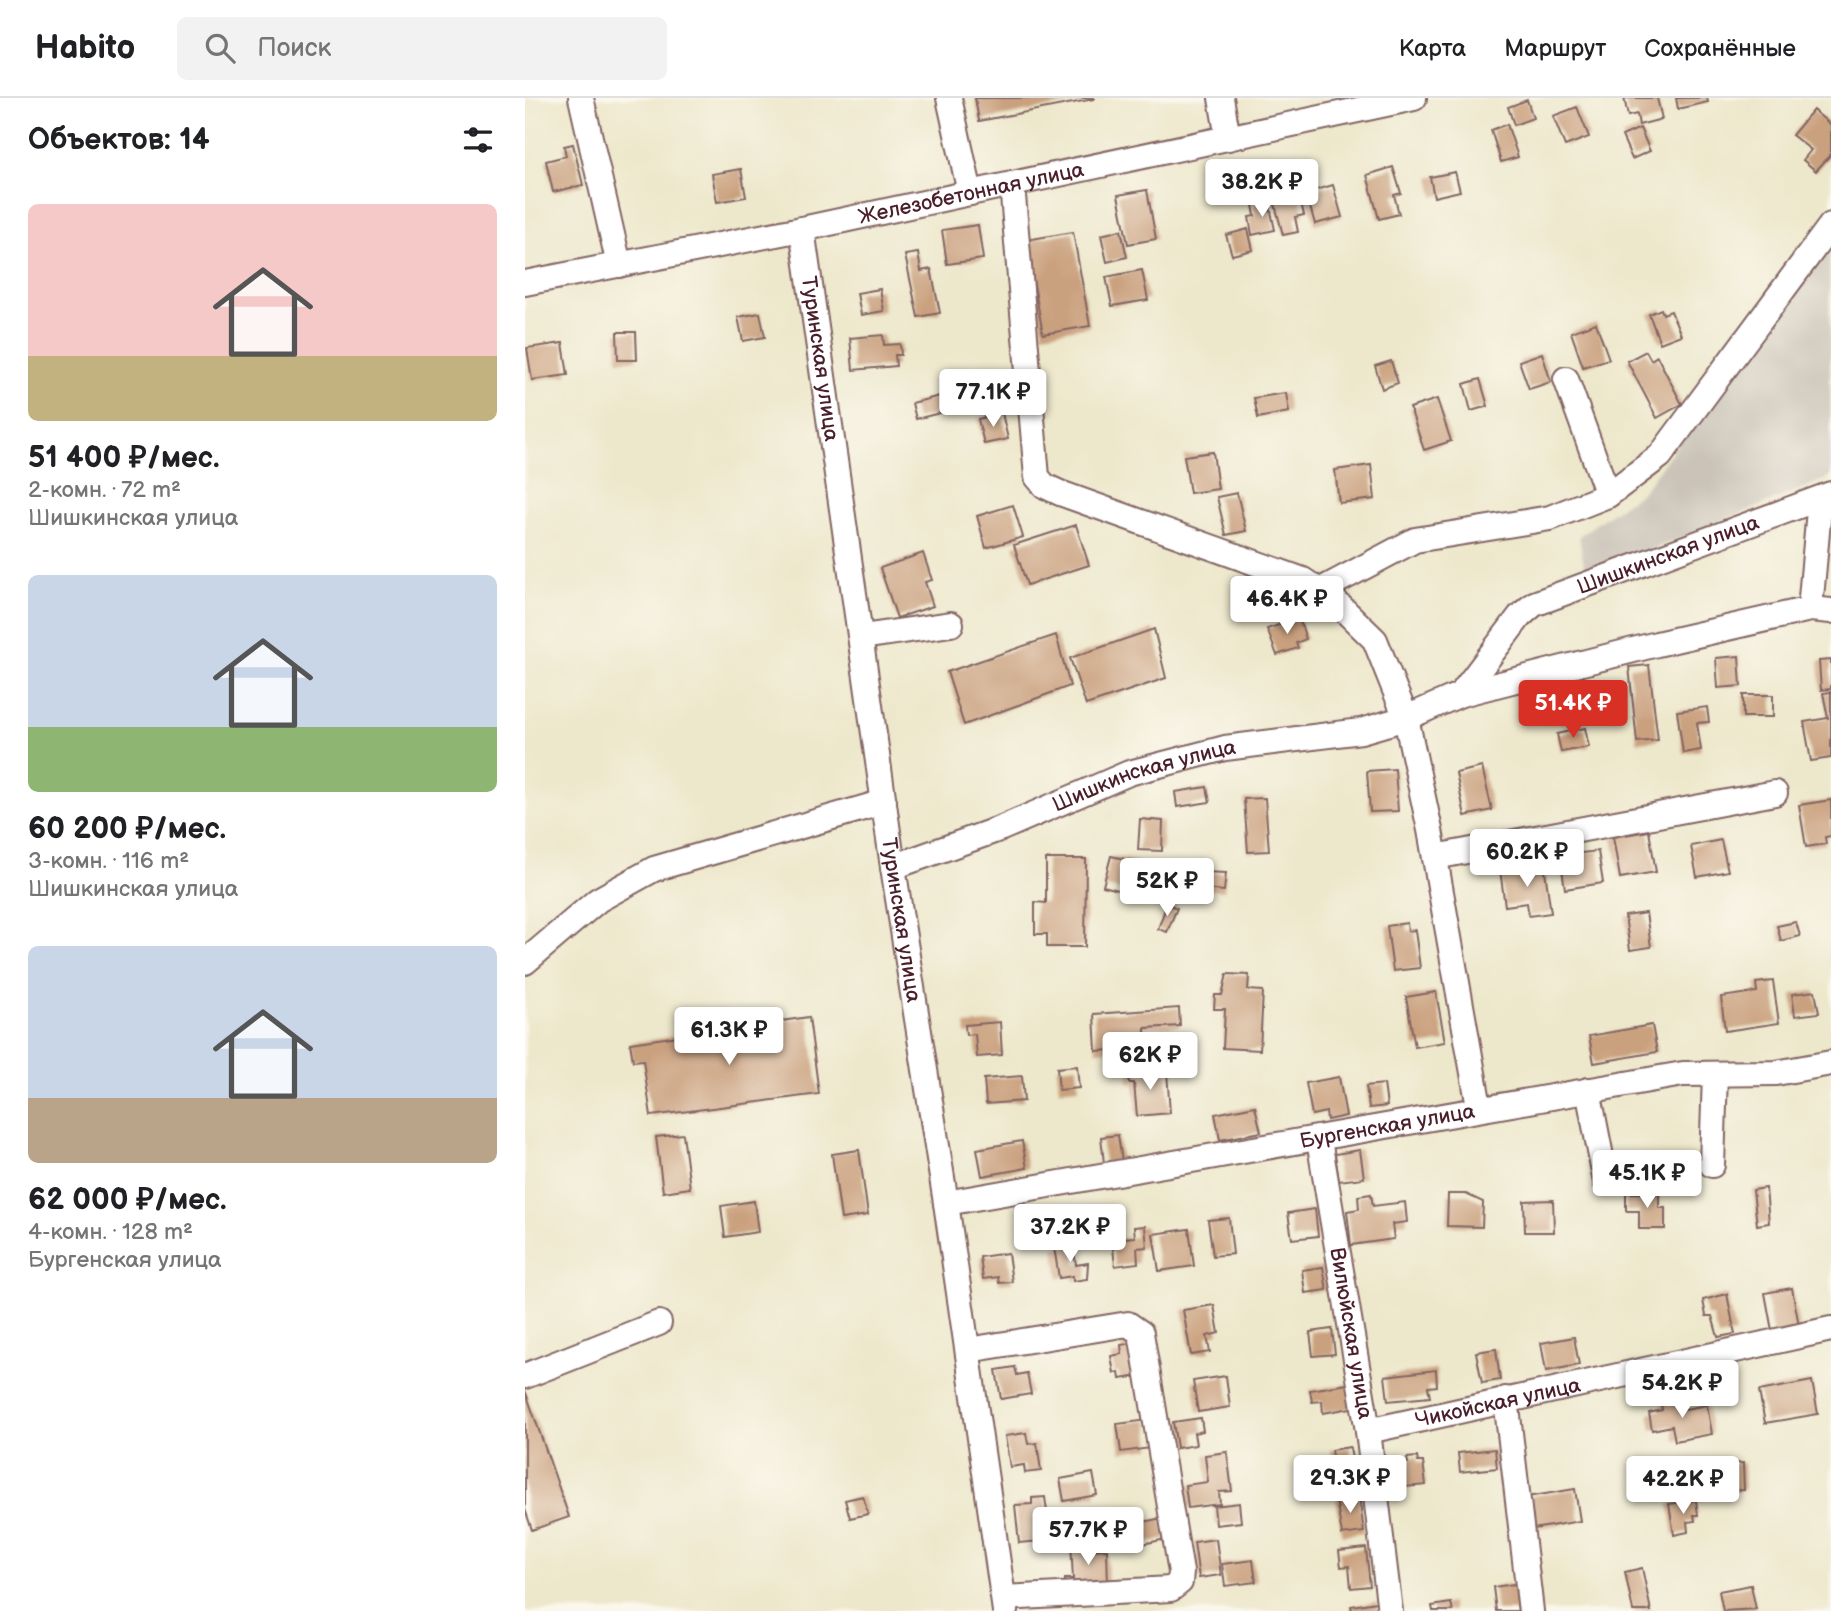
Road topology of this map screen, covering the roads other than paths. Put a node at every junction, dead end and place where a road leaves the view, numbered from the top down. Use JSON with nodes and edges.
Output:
{"nodes":[{"id":1,"x":581,"y":98,"type":"edge"},
{"id":2,"x":949,"y":98,"type":"edge"},
{"id":3,"x":1221,"y":98,"type":"edge"},
{"id":4,"x":1415,"y":98,"type":"edge"},
{"id":5,"x":1228,"y":138,"type":"junction"},
{"id":6,"x":1011,"y":184,"type":"junction"},
{"id":7,"x":970,"y":193,"type":"junction"},
{"id":8,"x":1831,"y":225,"type":"edge"},
{"id":9,"x":802,"y":229,"type":"junction"},
{"id":10,"x":619,"y":265,"type":"junction"},
{"id":11,"x":525,"y":284,"type":"edge"},
{"id":12,"x":1566,"y":379,"type":"dead end"},
{"id":13,"x":1608,"y":495,"type":"junction"},
{"id":14,"x":1826,"y":497,"type":"edge"},
{"id":15,"x":1319,"y":591,"type":"junction"},
{"id":16,"x":1820,"y":610,"type":"edge"},
{"id":17,"x":951,"y":624,"type":"dead end"},
{"id":18,"x":862,"y":636,"type":"junction"},
{"id":19,"x":1461,"y":694,"type":"junction"},
{"id":20,"x":1406,"y":718,"type":"junction"},
{"id":21,"x":1775,"y":793,"type":"dead end"},
{"id":22,"x":884,"y":802,"type":"junction"},
{"id":23,"x":1435,"y":857,"type":"junction"},
{"id":24,"x":893,"y":867,"type":"junction"},
{"id":25,"x":525,"y":962,"type":"edge"},
{"id":26,"x":1831,"y":1063,"type":"edge"},
{"id":27,"x":1715,"y":1074,"type":"junction"},
{"id":28,"x":1588,"y":1090,"type":"junction"},
{"id":29,"x":1479,"y":1107,"type":"junction"},
{"id":30,"x":1319,"y":1140,"type":"junction"},
{"id":31,"x":1712,"y":1165,"type":"dead end"},
{"id":32,"x":1606,"y":1182,"type":"dead end"},
{"id":33,"x":946,"y":1203,"type":"junction"},
{"id":34,"x":659,"y":1323,"type":"dead end"},
{"id":35,"x":1831,"y":1329,"type":"edge"},
{"id":36,"x":968,"y":1350,"type":"junction"},
{"id":37,"x":525,"y":1376,"type":"edge"},
{"id":38,"x":1506,"y":1399,"type":"junction"},
{"id":39,"x":1369,"y":1431,"type":"junction"},
{"id":40,"x":1004,"y":1604,"type":"edge"},
{"id":41,"x":1390,"y":1611,"type":"edge"},
{"id":42,"x":1531,"y":1611,"type":"edge"}],
"edges":[{"from":1,"to":10,"type":"street"},
{"from":2,"to":7,"type":"street"},
{"from":3,"to":5,"type":"street"},
{"from":4,"to":5,"type":"street","name":"Железобетонная улица"},
{"from":5,"to":6,"type":"street","name":"Железобетонная улица"},
{"from":6,"to":7,"type":"street","name":"Железобетонная улица"},
{"from":6,"to":15,"type":"street"},
{"from":7,"to":9,"type":"street","name":"Железобетонная улица"},
{"from":8,"to":13,"type":"street"},
{"from":9,"to":10,"type":"street","name":"Железобетонная улица"},
{"from":9,"to":18,"type":"street","name":"Туринская улица"},
{"from":10,"to":11,"type":"street","name":"Железобетонная улица"},
{"from":12,"to":13,"type":"street"},
{"from":13,"to":15,"type":"street"},
{"from":14,"to":16,"type":"street"},
{"from":14,"to":19,"type":"street","name":"Шишкинская улица"},
{"from":15,"to":20,"type":"street"},
{"from":16,"to":19,"type":"street","name":"Шишкинская улица"},
{"from":17,"to":18,"type":"street"},
{"from":18,"to":22,"type":"street","name":"Туринская улица"},
{"from":19,"to":20,"type":"street","name":"Шишкинская улица"},
{"from":20,"to":23,"type":"street"},
{"from":20,"to":24,"type":"street","name":"Шишкинская улица"},
{"from":21,"to":23,"type":"street"},
{"from":22,"to":24,"type":"street","name":"Туринская улица"},
{"from":22,"to":25,"type":"street"},
{"from":23,"to":29,"type":"street"},
{"from":24,"to":33,"type":"street","name":"Туринская улица"},
{"from":26,"to":27,"type":"street","name":"Бургенская улица"},
{"from":27,"to":28,"type":"street","name":"Бургенская улица"},
{"from":27,"to":31,"type":"street"},
{"from":28,"to":29,"type":"street","name":"Бургенская улица"},
{"from":28,"to":32,"type":"street"},
{"from":29,"to":30,"type":"street","name":"Бургенская улица"},
{"from":30,"to":33,"type":"street","name":"Бургенская улица"},
{"from":30,"to":39,"type":"street","name":"Вилюйская улица"},
{"from":33,"to":36,"type":"street","name":"Туринская улица"},
{"from":34,"to":37,"type":"street"},
{"from":35,"to":38,"type":"street","name":"Чикойская улица"},
{"from":36,"to":40,"type":"street","name":"Туринская улица"},
{"from":36,"to":40,"type":"street"},
{"from":38,"to":39,"type":"street","name":"Чикойская улица"},
{"from":38,"to":42,"type":"street"},
{"from":39,"to":41,"type":"street","name":"Вилюйская улица"}]}
